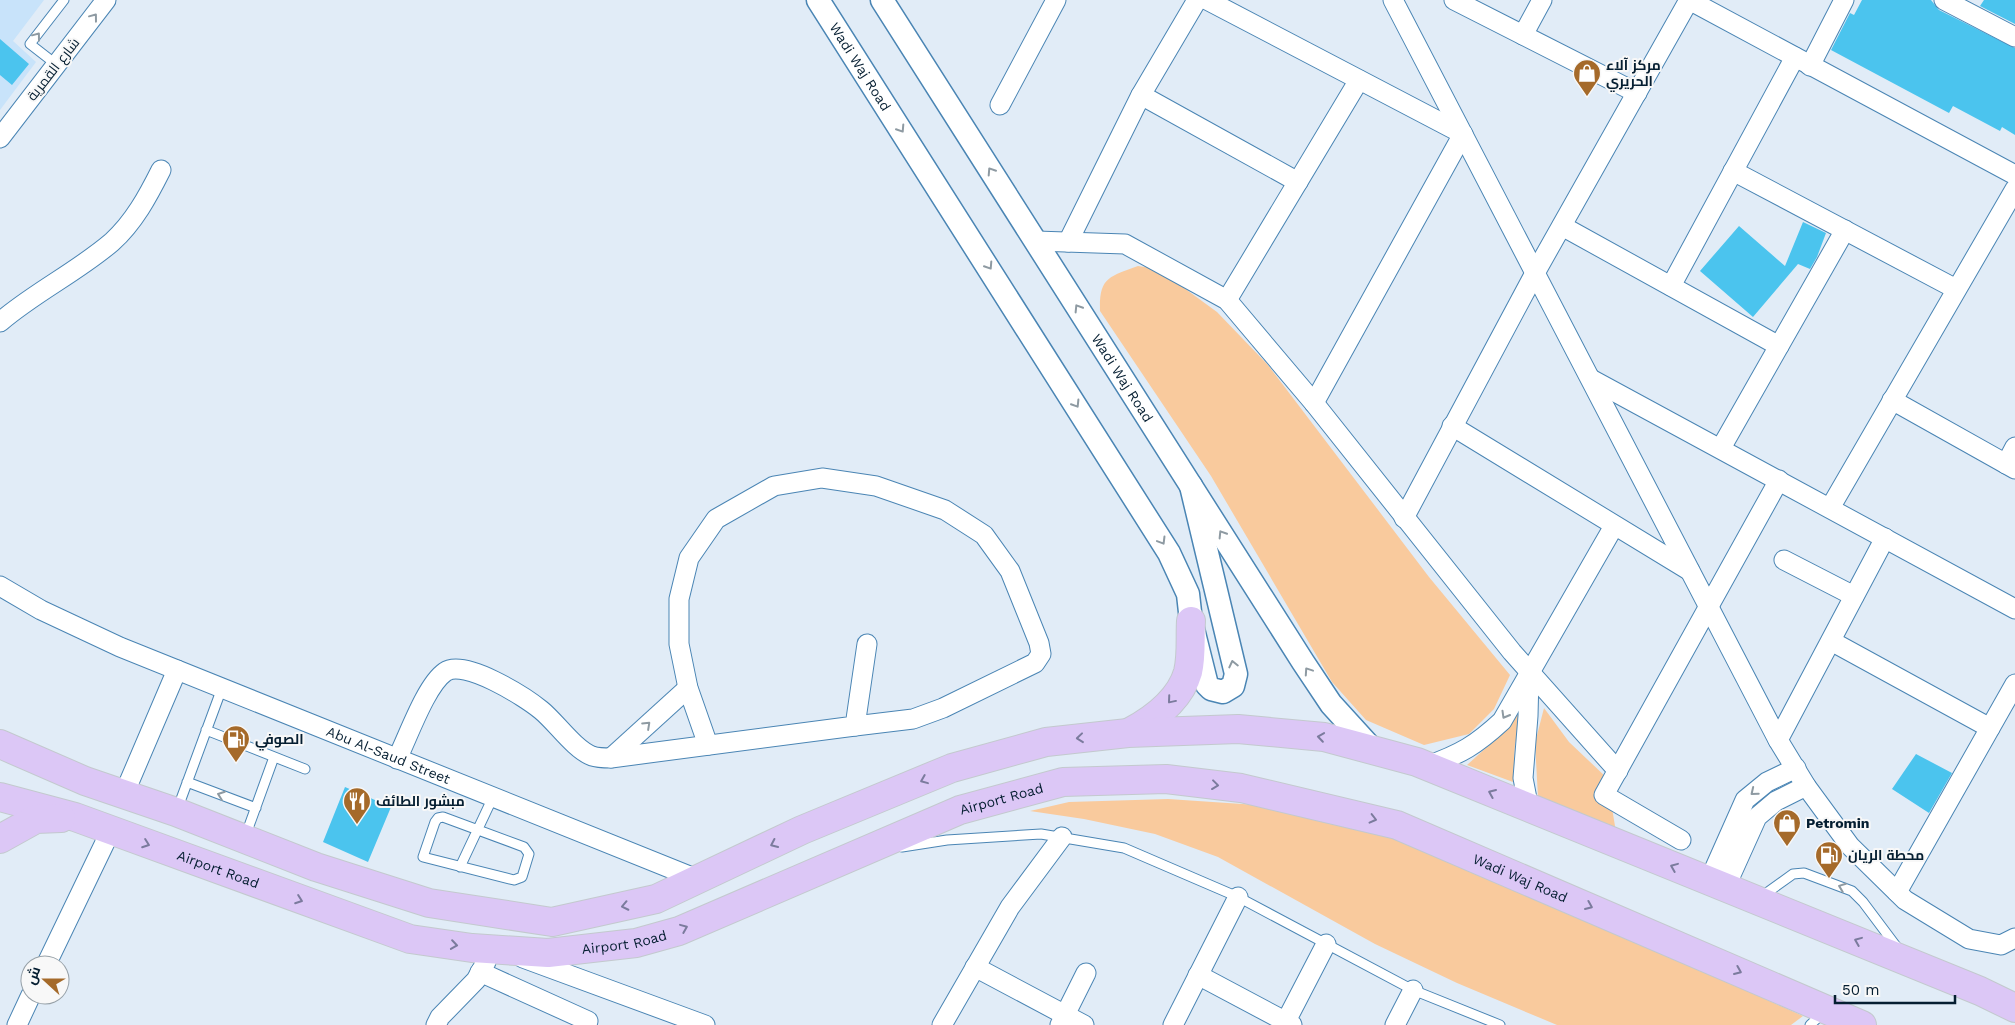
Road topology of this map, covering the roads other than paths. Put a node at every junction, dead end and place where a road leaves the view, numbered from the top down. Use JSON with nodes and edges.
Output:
{"nodes":[{"id":1,"x":64,"y":0,"type":"edge"},
{"id":2,"x":106,"y":0,"type":"edge"},
{"id":3,"x":818,"y":0,"type":"edge"},
{"id":4,"x":882,"y":0,"type":"edge"},
{"id":5,"x":1056,"y":0,"type":"edge"},
{"id":6,"x":1197,"y":0,"type":"edge"},
{"id":7,"x":1207,"y":0,"type":"edge"},
{"id":8,"x":1393,"y":0,"type":"edge"},
{"id":9,"x":1454,"y":0,"type":"edge"},
{"id":10,"x":1542,"y":0,"type":"edge"},
{"id":11,"x":1689,"y":0,"type":"edge"},
{"id":12,"x":1844,"y":0,"type":"edge"},
{"id":13,"x":1944,"y":0,"type":"edge"},
{"id":14,"x":1969,"y":6,"type":"edge"},
{"id":15,"x":1523,"y":35,"type":"junction"},
{"id":16,"x":2015,"y":38,"type":"edge"},
{"id":17,"x":1803,"y":62,"type":"junction"},
{"id":18,"x":57,"y":65,"type":"junction"},
{"id":19,"x":1359,"y":80,"type":"junction"},
{"id":20,"x":1637,"y":93,"type":"junction"},
{"id":21,"x":1141,"y":95,"type":"junction"},
{"id":22,"x":1000,"y":105,"type":"dead end"},
{"id":23,"x":1464,"y":134,"type":"junction"},
{"id":24,"x":0,"y":138,"type":"edge"},
{"id":25,"x":161,"y":170,"type":"dead end"},
{"id":26,"x":1733,"y":171,"type":"junction"},
{"id":27,"x":2015,"y":176,"type":"edge"},
{"id":28,"x":1298,"y":182,"type":"junction"},
{"id":29,"x":2015,"y":189,"type":"edge"},
{"id":30,"x":1562,"y":226,"type":"junction"},
{"id":31,"x":1845,"y":230,"type":"junction"},
{"id":32,"x":1036,"y":240,"type":"junction"},
{"id":33,"x":1068,"y":242,"type":"junction"},
{"id":34,"x":1535,"y":273,"type":"junction"},
{"id":35,"x":1671,"y":286,"type":"junction"},
{"id":36,"x":1956,"y":288,"type":"junction"},
{"id":37,"x":1227,"y":300,"type":"junction"},
{"id":38,"x":0,"y":322,"type":"edge"},
{"id":39,"x":1779,"y":346,"type":"junction"},
{"id":40,"x":1591,"y":379,"type":"junction"},
{"id":41,"x":1892,"y":400,"type":"junction"},
{"id":42,"x":1314,"y":403,"type":"junction"},
{"id":43,"x":1452,"y":426,"type":"junction"},
{"id":44,"x":2015,"y":447,"type":"edge"},
{"id":45,"x":1721,"y":448,"type":"junction"},
{"id":46,"x":2010,"y":466,"type":"edge"},
{"id":47,"x":1779,"y":480,"type":"junction"},
{"id":48,"x":1191,"y":486,"type":"junction"},
{"id":49,"x":1830,"y":508,"type":"junction"},
{"id":50,"x":1404,"y":518,"type":"junction"},
{"id":51,"x":1614,"y":526,"type":"junction"},
{"id":52,"x":1885,"y":538,"type":"junction"},
{"id":53,"x":1784,"y":560,"type":"dead end"},
{"id":54,"x":1690,"y":571,"type":"junction"},
{"id":55,"x":0,"y":586,"type":"edge"},
{"id":56,"x":1854,"y":596,"type":"junction"},
{"id":57,"x":1709,"y":608,"type":"junction"},
{"id":58,"x":2015,"y":609,"type":"edge"},
{"id":59,"x":1191,"y":621,"type":"junction"},
{"id":60,"x":1831,"y":641,"type":"junction"},
{"id":61,"x":867,"y":644,"type":"dead end"},
{"id":62,"x":177,"y":670,"type":"junction"},
{"id":63,"x":1529,"y":672,"type":"junction"},
{"id":64,"x":2015,"y":684,"type":"edge"},
{"id":65,"x":222,"y":688,"type":"junction"},
{"id":66,"x":688,"y":688,"type":"junction"},
{"id":67,"x":856,"y":726,"type":"junction"},
{"id":68,"x":1990,"y":728,"type":"junction"},
{"id":69,"x":206,"y":730,"type":"junction"},
{"id":70,"x":1128,"y":733,"type":"junction"},
{"id":71,"x":1778,"y":740,"type":"junction"},
{"id":72,"x":0,"y":744,"type":"edge"},
{"id":73,"x":708,"y":745,"type":"junction"},
{"id":74,"x":1372,"y":750,"type":"junction"},
{"id":75,"x":0,"y":757,"type":"edge"},
{"id":76,"x":274,"y":757,"type":"junction"},
{"id":77,"x":611,"y":758,"type":"junction"},
{"id":78,"x":397,"y":759,"type":"junction"},
{"id":79,"x":1427,"y":766,"type":"junction"},
{"id":80,"x":1796,"y":768,"type":"junction"},
{"id":81,"x":305,"y":769,"type":"dead end"},
{"id":82,"x":1618,"y":771,"type":"junction"},
{"id":83,"x":1166,"y":779,"type":"joint"},
{"id":84,"x":85,"y":781,"type":"junction"},
{"id":85,"x":0,"y":782,"type":"edge"},
{"id":86,"x":187,"y":782,"type":"junction"},
{"id":87,"x":1806,"y":786,"type":"junction"},
{"id":88,"x":124,"y":794,"type":"junction"},
{"id":89,"x":493,"y":797,"type":"junction"},
{"id":90,"x":0,"y":798,"type":"edge"},
{"id":91,"x":256,"y":808,"type":"junction"},
{"id":92,"x":1529,"y":808,"type":"junction"},
{"id":93,"x":176,"y":812,"type":"junction"},
{"id":94,"x":75,"y":817,"type":"junction"},
{"id":95,"x":111,"y":830,"type":"junction"},
{"id":96,"x":478,"y":830,"type":"junction"},
{"id":97,"x":1062,"y":837,"type":"junction"},
{"id":98,"x":0,"y":839,"type":"edge"},
{"id":99,"x":244,"y":839,"type":"junction"},
{"id":100,"x":1680,"y":840,"type":"dead end"},
{"id":101,"x":865,"y":852,"type":"junction"},
{"id":102,"x":460,"y":867,"type":"junction"},
{"id":103,"x":697,"y":880,"type":"junction"},
{"id":104,"x":1717,"y":885,"type":"junction"},
{"id":105,"x":1897,"y":892,"type":"junction"},
{"id":106,"x":1238,"y":897,"type":"junction"},
{"id":107,"x":1756,"y":900,"type":"junction"},
{"id":108,"x":2015,"y":938,"type":"edge"},
{"id":109,"x":1326,"y":944,"type":"junction"},
{"id":110,"x":51,"y":955,"type":"edge"},
{"id":111,"x":491,"y":957,"type":"junction"},
{"id":112,"x":1908,"y":962,"type":"junction"},
{"id":113,"x":975,"y":967,"type":"junction"},
{"id":114,"x":1086,"y":973,"type":"dead end"},
{"id":115,"x":1198,"y":975,"type":"junction"},
{"id":116,"x":1413,"y":990,"type":"junction"},
{"id":117,"x":26,"y":1005,"type":"edge"},
{"id":118,"x":2015,"y":1008,"type":"edge"},
{"id":119,"x":1819,"y":1017,"type":"edge"},
{"id":120,"x":1063,"y":1020,"type":"edge"},
{"id":121,"x":1287,"y":1024,"type":"edge"},
{"id":122,"x":17,"y":1025,"type":"edge"},
{"id":123,"x":436,"y":1025,"type":"edge"},
{"id":124,"x":587,"y":1025,"type":"edge"},
{"id":125,"x":705,"y":1025,"type":"edge"},
{"id":126,"x":942,"y":1025,"type":"edge"},
{"id":127,"x":1084,"y":1025,"type":"edge"},
{"id":128,"x":1173,"y":1025,"type":"edge"},
{"id":129,"x":1395,"y":1025,"type":"edge"},
{"id":130,"x":1500,"y":1025,"type":"edge"},
{"id":131,"x":1862,"y":1025,"type":"edge"}],
"edges":[{"from":18,"to":1,"type":"lane","one_way":true},
{"from":18,"to":2,"type":"street","name":"شارع القمرية","one_way":true},
{"from":3,"to":59,"type":"street","name":"Wadi Waj Road","one_way":true},
{"from":32,"to":4,"type":"street","name":"Wadi Waj Road","one_way":true},
{"from":5,"to":22,"type":"street"},
{"from":6,"to":21,"type":"street"},
{"from":7,"to":19,"type":"street"},
{"from":8,"to":23,"type":"street"},
{"from":9,"to":15,"type":"street"},
{"from":10,"to":15,"type":"street"},
{"from":11,"to":17,"type":"street"},
{"from":11,"to":20,"type":"street"},
{"from":12,"to":17,"type":"street"},
{"from":13,"to":14,"type":"street"},
{"from":14,"to":16,"type":"street"},
{"from":15,"to":20,"type":"street"},
{"from":17,"to":26,"type":"street"},
{"from":17,"to":27,"type":"street"},
{"from":18,"to":24,"type":"street","name":"شارع القمرية"},
{"from":19,"to":23,"type":"street"},
{"from":19,"to":28,"type":"street"},
{"from":20,"to":30,"type":"street"},
{"from":21,"to":28,"type":"street"},
{"from":21,"to":33,"type":"street"},
{"from":23,"to":34,"type":"street"},
{"from":23,"to":42,"type":"street"},
{"from":25,"to":38,"type":"street"},
{"from":26,"to":31,"type":"street"},
{"from":26,"to":35,"type":"street"},
{"from":28,"to":37,"type":"street"},
{"from":29,"to":36,"type":"street"},
{"from":30,"to":34,"type":"street"},
{"from":30,"to":35,"type":"street"},
{"from":31,"to":36,"type":"street"},
{"from":31,"to":39,"type":"street"},
{"from":32,"to":33,"type":"street"},
{"from":48,"to":32,"type":"street","name":"Wadi Waj Road","one_way":true},
{"from":33,"to":37,"type":"street"},
{"from":34,"to":40,"type":"street"},
{"from":34,"to":43,"type":"street"},
{"from":35,"to":39,"type":"street"},
{"from":36,"to":41,"type":"street"},
{"from":37,"to":42,"type":"street"},
{"from":39,"to":45,"type":"street"},
{"from":40,"to":45,"type":"street"},
{"from":40,"to":54,"type":"street"},
{"from":41,"to":46,"type":"street"},
{"from":41,"to":49,"type":"street"},
{"from":42,"to":50,"type":"street"},
{"from":43,"to":50,"type":"street"},
{"from":43,"to":51,"type":"street"},
{"from":44,"to":46,"type":"street"},
{"from":45,"to":47,"type":"street"},
{"from":47,"to":49,"type":"street"},
{"from":47,"to":57,"type":"street"},
{"from":59,"to":48,"type":"street","name":"Wadi Waj Road","one_way":true},
{"from":74,"to":48,"type":"street","name":"Wadi Waj Road","one_way":true},
{"from":49,"to":52,"type":"street"},
{"from":50,"to":63,"type":"street"},
{"from":51,"to":54,"type":"street"},
{"from":51,"to":63,"type":"street"},
{"from":52,"to":56,"type":"street"},
{"from":52,"to":58,"type":"street"},
{"from":53,"to":56,"type":"street"},
{"from":54,"to":57,"type":"street"},
{"from":55,"to":62,"type":"street","name":"Abu Al-Saud Street"},
{"from":56,"to":60,"type":"street"},
{"from":57,"to":71,"type":"street"},
{"from":57,"to":82,"type":"street"},
{"from":59,"to":70,"type":"main road","one_way":true},
{"from":60,"to":68,"type":"street"},
{"from":60,"to":71,"type":"street"},
{"from":61,"to":67,"type":"street"},
{"from":62,"to":65,"type":"street","name":"Abu Al-Saud Street"},
{"from":62,"to":88,"type":"street"},
{"from":63,"to":79,"type":"street","one_way":true},
{"from":63,"to":82,"type":"street"},
{"from":63,"to":92,"type":"street"},
{"from":64,"to":68,"type":"street"},
{"from":65,"to":69,"type":"lane"},
{"from":65,"to":78,"type":"street","name":"Abu Al-Saud Street"},
{"from":66,"to":67,"type":"street"},
{"from":66,"to":73,"type":"street"},
{"from":77,"to":66,"type":"street","one_way":true},
{"from":67,"to":73,"type":"street"},
{"from":68,"to":105,"type":"street"},
{"from":69,"to":76,"type":"lane"},
{"from":69,"to":86,"type":"lane"},
{"from":74,"to":70,"type":"main road","one_way":true},
{"from":70,"to":103,"type":"main road","one_way":true},
{"from":71,"to":80,"type":"street"},
{"from":72,"to":84,"type":"main road"},
{"from":73,"to":77,"type":"street"},
{"from":74,"to":79,"type":"main road"},
{"from":75,"to":84,"type":"main road"},
{"from":76,"to":81,"type":"lane"},
{"from":76,"to":91,"type":"lane"},
{"from":77,"to":78,"type":"street"},
{"from":78,"to":89,"type":"street","name":"Abu Al-Saud Street"},
{"from":92,"to":79,"type":"main road","one_way":true},
{"from":80,"to":87,"type":"street"},
{"from":80,"to":104,"type":"street","one_way":true},
{"from":82,"to":100,"type":"street"},
{"from":83,"to":101,"type":"main road","name":"Airport Road"},
{"from":83,"to":119,"type":"main road","name":"Wadi Waj Road","one_way":true},
{"from":84,"to":88,"type":"main road"},
{"from":85,"to":94,"type":"main road","name":"Airport Road"},
{"from":91,"to":86,"type":"lane","one_way":true},
{"from":86,"to":93,"type":"lane"},
{"from":87,"to":104,"type":"street"},
{"from":87,"to":105,"type":"street"},
{"from":88,"to":93,"type":"main road"},
{"from":89,"to":96,"type":"lane"},
{"from":89,"to":103,"type":"street","name":"Abu Al-Saud Street"},
{"from":90,"to":94,"type":"main road","name":"Airport Road"},
{"from":91,"to":99,"type":"lane"},
{"from":104,"to":92,"type":"main road","one_way":true},
{"from":93,"to":99,"type":"main road"},
{"from":94,"to":95,"type":"main road","name":"Airport Road"},
{"from":94,"to":98,"type":"main road"},
{"from":95,"to":110,"type":"street"},
{"from":95,"to":111,"type":"main road","name":"Airport Road","one_way":true},
{"from":96,"to":102,"type":"lane"},
{"from":96,"to":102,"type":"lane"},
{"from":96,"to":102,"type":"lane"},
{"from":97,"to":101,"type":"lane"},
{"from":97,"to":106,"type":"lane"},
{"from":97,"to":113,"type":"street"},
{"from":103,"to":99,"type":"main road","one_way":true},
{"from":111,"to":101,"type":"main road","name":"Airport Road","one_way":true},
{"from":104,"to":107,"type":"main road"},
{"from":105,"to":108,"type":"street"},
{"from":106,"to":109,"type":"lane"},
{"from":106,"to":115,"type":"street"},
{"from":112,"to":107,"type":"main road","one_way":true},
{"from":112,"to":107,"type":"lane","one_way":true},
{"from":109,"to":116,"type":"lane"},
{"from":109,"to":121,"type":"street"},
{"from":111,"to":123,"type":"street"},
{"from":111,"to":124,"type":"street"},
{"from":111,"to":125,"type":"street"},
{"from":112,"to":118,"type":"main road"},
{"from":113,"to":120,"type":"street"},
{"from":113,"to":126,"type":"street"},
{"from":114,"to":120,"type":"street"},
{"from":115,"to":121,"type":"street"},
{"from":115,"to":128,"type":"street"},
{"from":116,"to":129,"type":"street"},
{"from":116,"to":130,"type":"lane"},
{"from":117,"to":122,"type":"street"},
{"from":119,"to":131,"type":"main road","name":"Wadi Waj Road"},
{"from":120,"to":127,"type":"street"}]}
